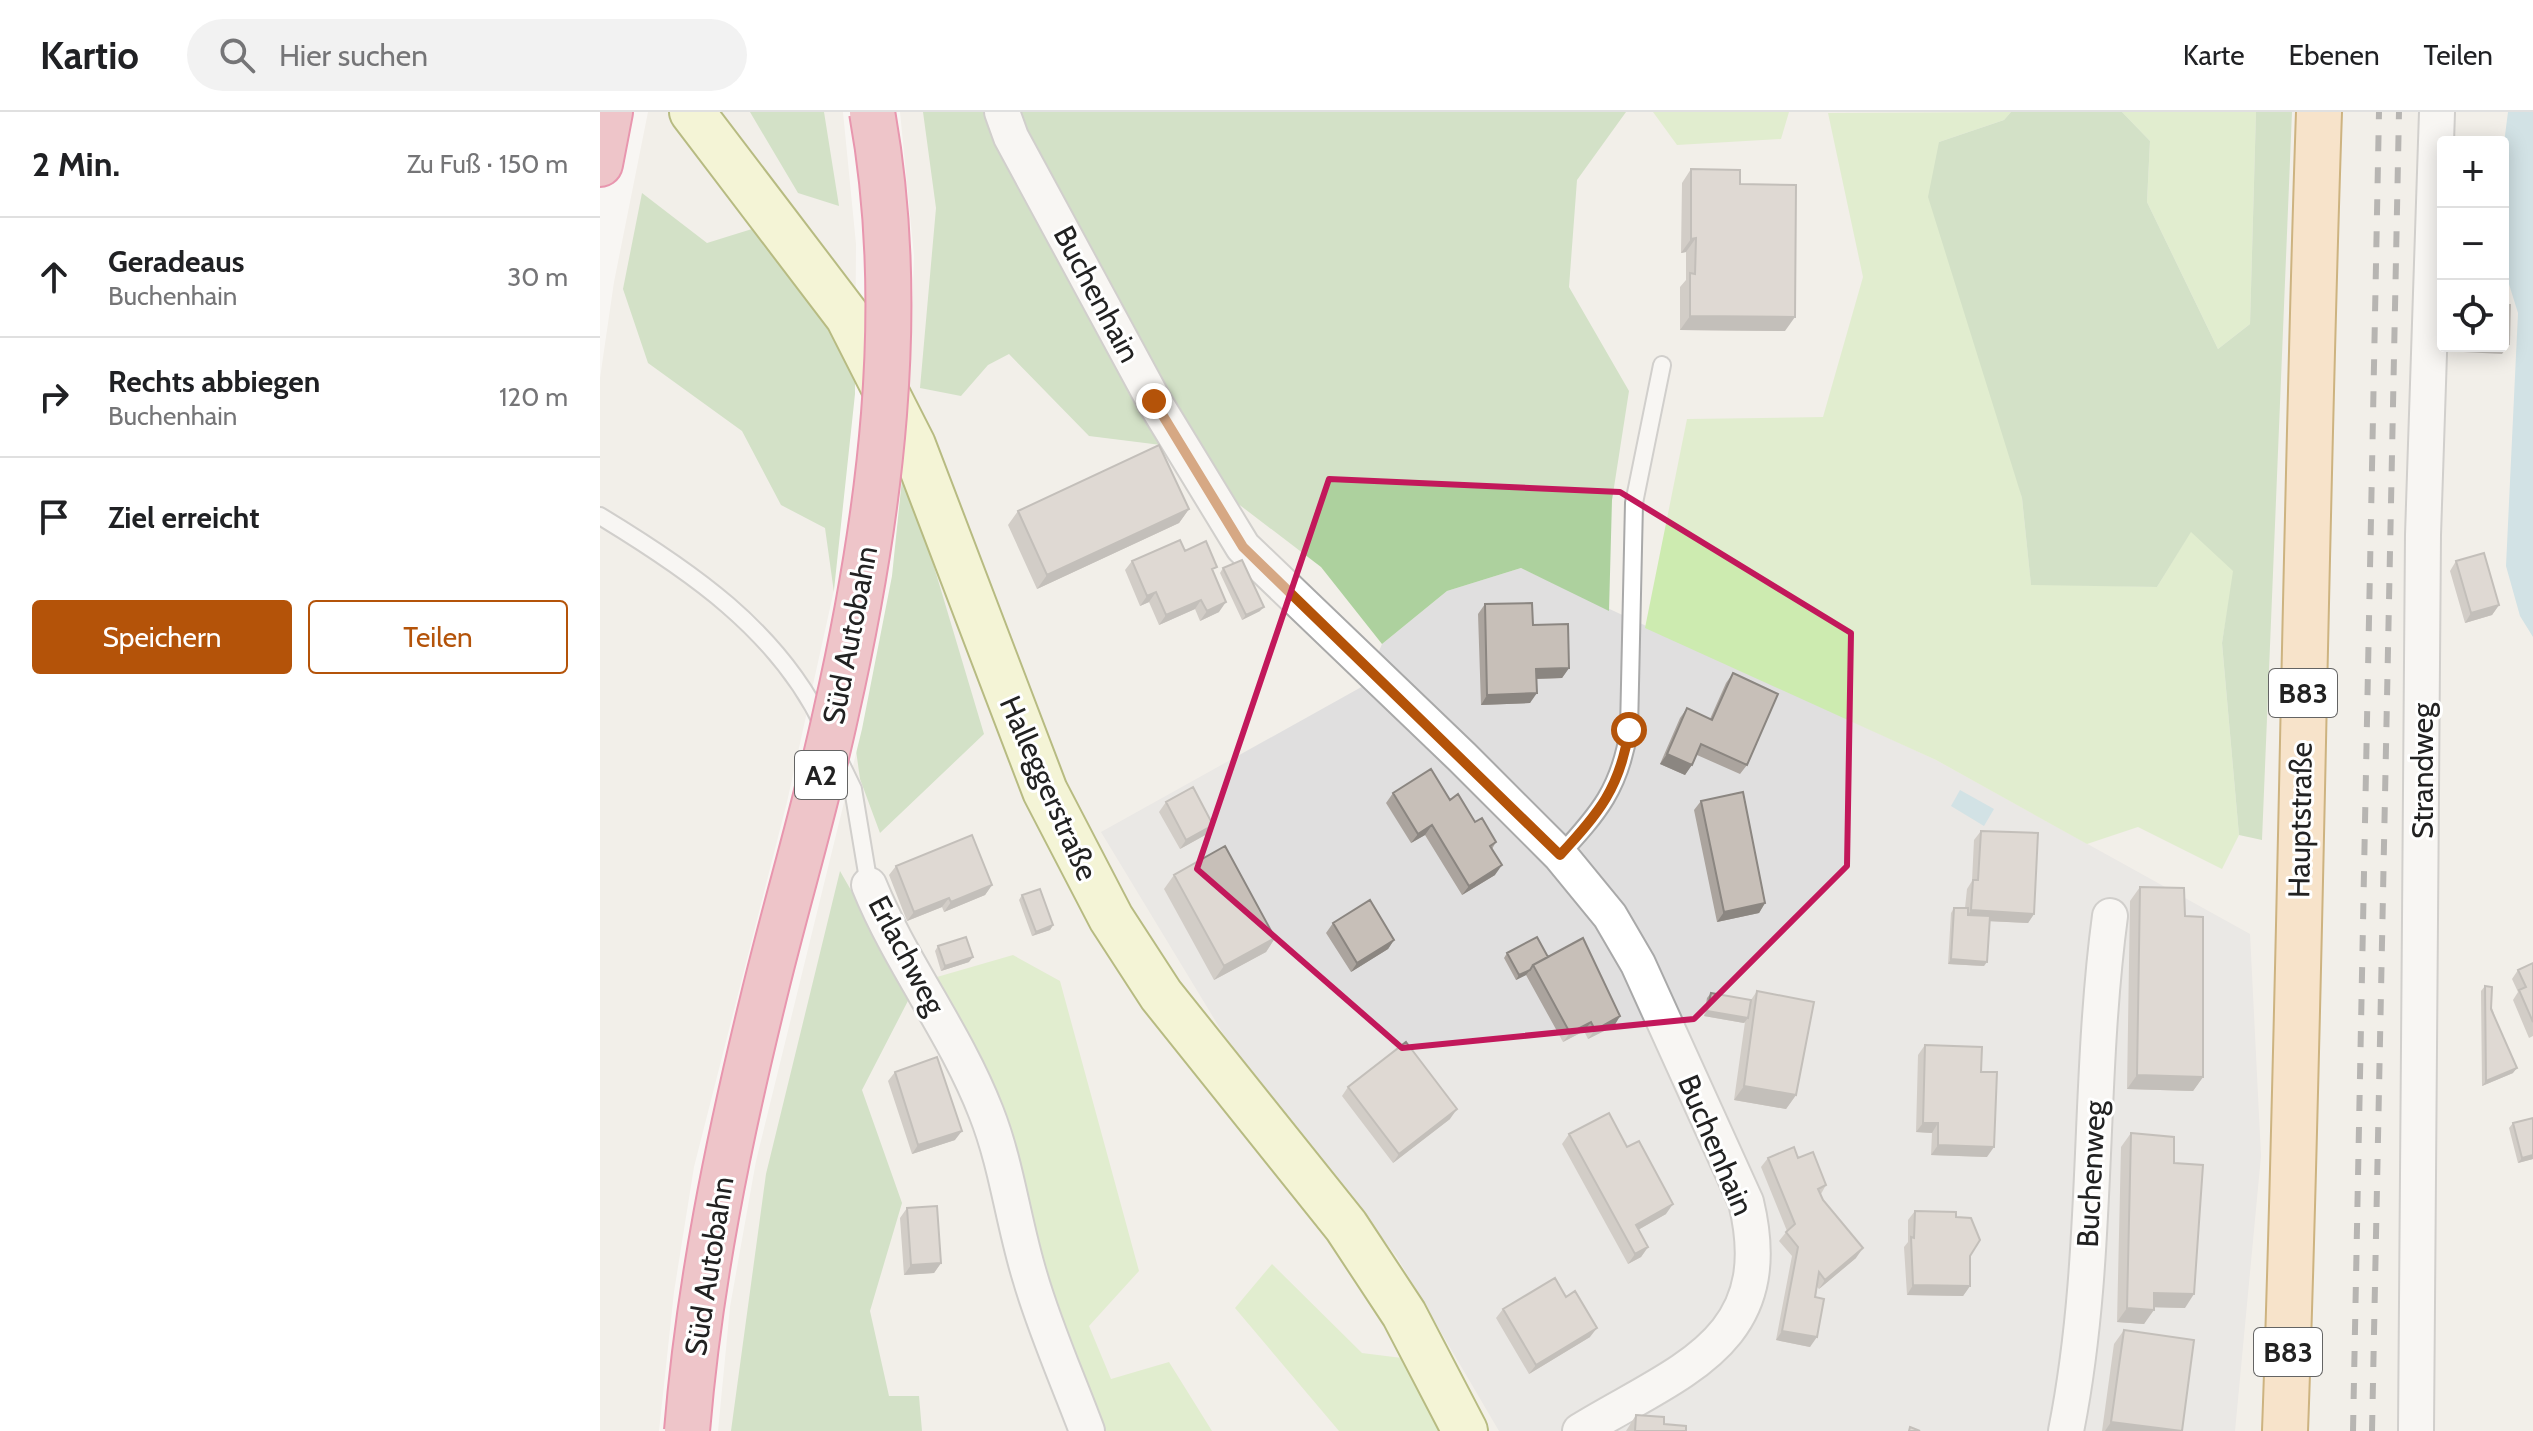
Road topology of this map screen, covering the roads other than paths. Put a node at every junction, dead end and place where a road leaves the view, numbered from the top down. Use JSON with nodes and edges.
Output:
{"nodes":[{"id":1,"x":610,"y":112,"type":"edge"},
{"id":2,"x":692,"y":112,"type":"edge"},
{"id":3,"x":872,"y":112,"type":"edge"},
{"id":4,"x":1002,"y":112,"type":"edge"},
{"id":5,"x":2319,"y":112,"type":"edge"},
{"id":6,"x":2437,"y":112,"type":"edge"},
{"id":7,"x":600,"y":164,"type":"edge"},
{"id":8,"x":1662,"y":365,"type":"dead end"},
{"id":9,"x":600,"y":516,"type":"edge"},
{"id":10,"x":1560,"y":855,"type":"junction"},
{"id":11,"x":869,"y":885,"type":"joint"},
{"id":12,"x":2110,"y":916,"type":"dead end"},
{"id":13,"x":687,"y":1431,"type":"edge"},
{"id":14,"x":1087,"y":1431,"type":"edge"},
{"id":15,"x":1465,"y":1431,"type":"edge"},
{"id":16,"x":1580,"y":1431,"type":"edge"},
{"id":17,"x":2066,"y":1431,"type":"edge"},
{"id":18,"x":2285,"y":1431,"type":"edge"},
{"id":19,"x":2416,"y":1431,"type":"edge"}],
"edges":[{"from":1,"to":7,"type":"highway"},
{"from":2,"to":15,"type":"main road","name":"Halleggerstraße"},
{"from":3,"to":13,"type":"highway","name":"Süd Autobahn","number":"A2","bridge":true},
{"from":4,"to":10,"type":"street","name":"Buchenhain"},
{"from":5,"to":18,"type":"main road","name":"Hauptstraße","number":"B83"},
{"from":6,"to":19,"type":"street","name":"Strandweg"},
{"from":8,"to":10,"type":"lane"},
{"from":9,"to":11,"type":"lane","name":"Erlachweg"},
{"from":10,"to":16,"type":"street","name":"Buchenhain"},
{"from":11,"to":14,"type":"street","name":"Erlachweg"},
{"from":12,"to":17,"type":"street","name":"Buchenweg"}]}
